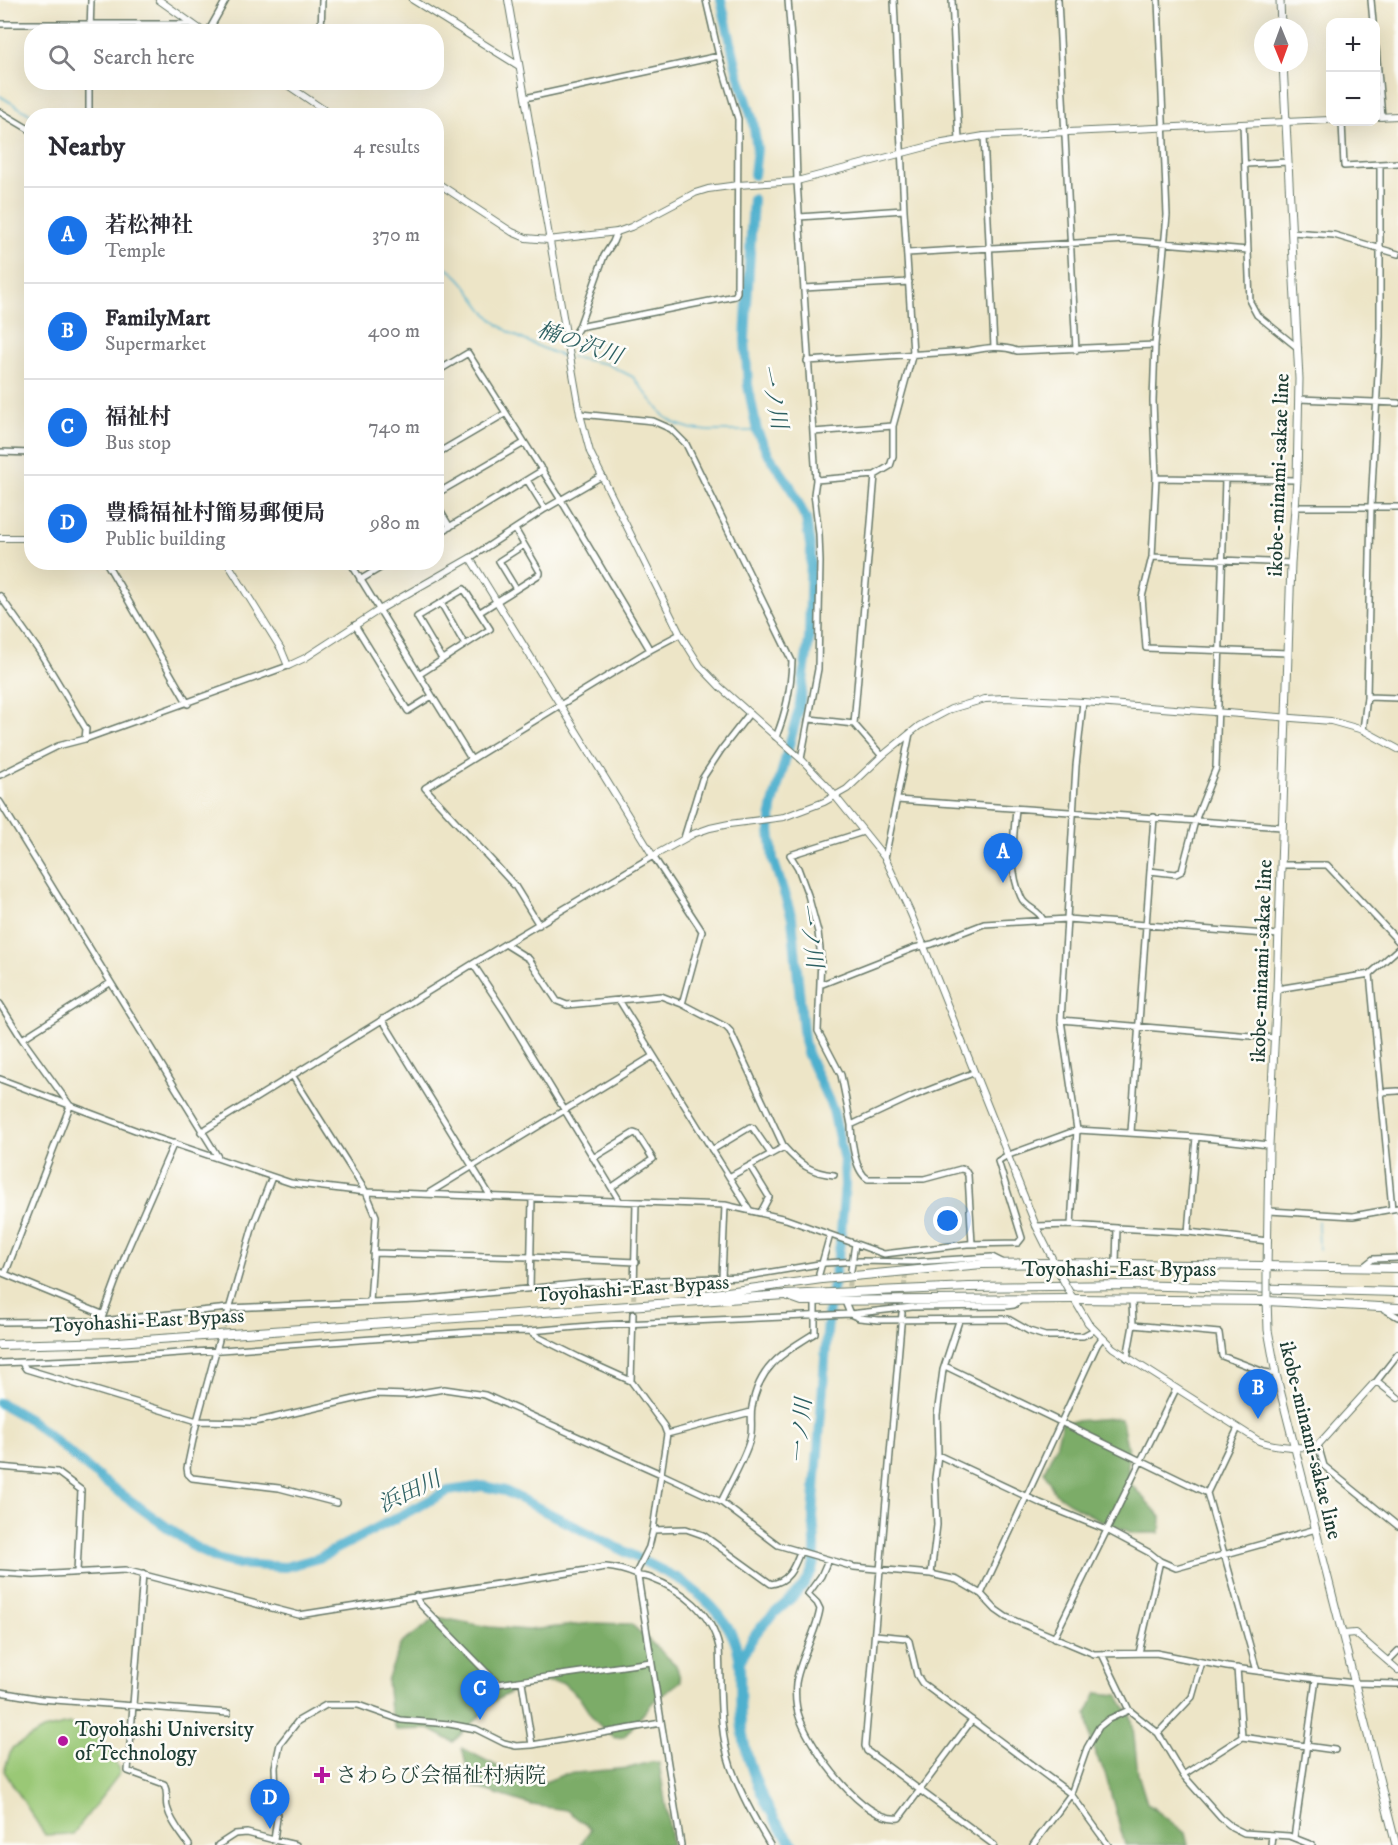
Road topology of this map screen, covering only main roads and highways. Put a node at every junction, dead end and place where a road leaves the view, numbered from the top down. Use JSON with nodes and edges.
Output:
{"nodes":[{"id":1,"x":1280,"y":0,"type":"edge"},
{"id":2,"x":1281,"y":18,"type":"edge"},
{"id":3,"x":1283,"y":72,"type":"edge"},
{"id":4,"x":1398,"y":1268,"type":"edge"},
{"id":5,"x":1267,"y":1269,"type":"junction"},
{"id":6,"x":1398,"y":1292,"type":"edge"},
{"id":7,"x":1267,"y":1295,"type":"junction"},
{"id":8,"x":845,"y":1299,"type":"junction"},
{"id":9,"x":1398,"y":1308,"type":"edge"},
{"id":10,"x":631,"y":1310,"type":"junction"},
{"id":11,"x":0,"y":1345,"type":"edge"},
{"id":12,"x":1394,"y":1825,"type":"edge"},
{"id":13,"x":1396,"y":1845,"type":"edge"}],
"edges":[{"from":1,"to":2,"type":"main road"},
{"from":3,"to":5,"type":"main road","name":"ikobe-minami-sakae line"},
{"from":4,"to":5,"type":"highway"},
{"from":5,"to":7,"type":"main road","name":"ikobe-minami-sakae line","bridge":true},
{"from":5,"to":10,"type":"highway"},
{"from":6,"to":7,"type":"highway"},
{"from":7,"to":8,"type":"highway"},
{"from":7,"to":8,"type":"highway","name":"Toyohashi-East Bypass"},
{"from":7,"to":9,"type":"highway"},
{"from":7,"to":12,"type":"main road","name":"ikobe-minami-sakae line"},
{"from":8,"to":10,"type":"highway","name":"Toyohashi-East Bypass"},
{"from":10,"to":11,"type":"highway","name":"Toyohashi-East Bypass"},
{"from":12,"to":13,"type":"main road","name":"ikobe-minami-sakae line"}]}
